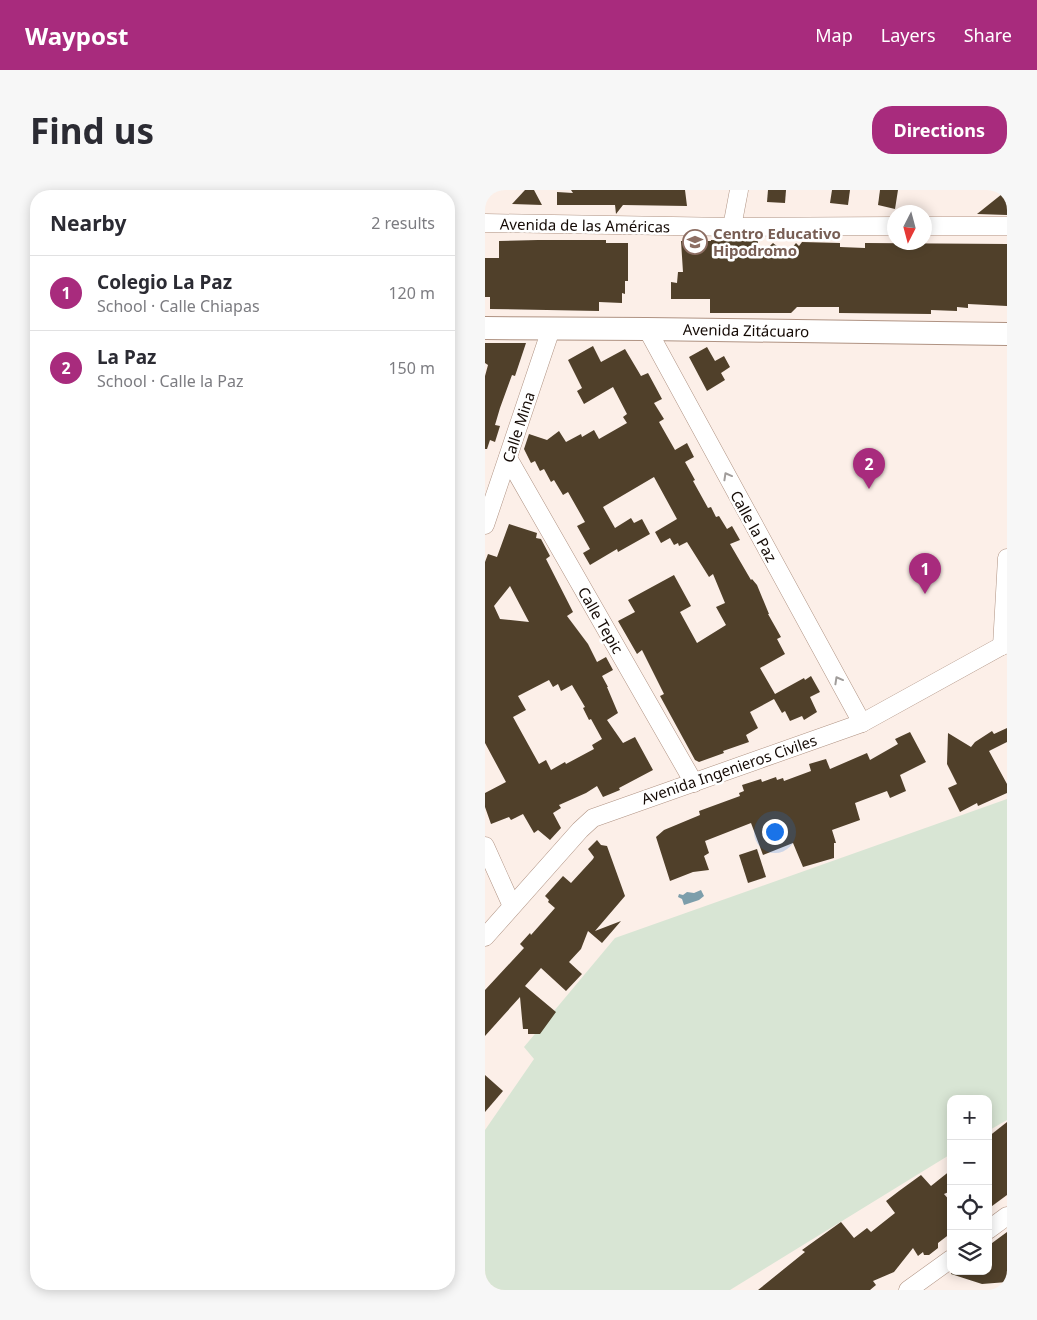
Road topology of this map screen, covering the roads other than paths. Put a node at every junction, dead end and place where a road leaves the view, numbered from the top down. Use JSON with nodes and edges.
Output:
{"nodes":[{"id":1,"x":739,"y":190,"type":"edge"},
{"id":2,"x":485,"y":223,"type":"edge"},
{"id":3,"x":887,"y":226,"type":"edge"},
{"id":4,"x":932,"y":226,"type":"edge"},
{"id":5,"x":1007,"y":226,"type":"edge"},
{"id":6,"x":732,"y":227,"type":"junction"},
{"id":7,"x":485,"y":328,"type":"edge"},
{"id":8,"x":551,"y":329,"type":"junction"},
{"id":9,"x":647,"y":329,"type":"junction"},
{"id":10,"x":1007,"y":334,"type":"edge"},
{"id":11,"x":508,"y":458,"type":"junction"},
{"id":12,"x":485,"y":525,"type":"edge"},
{"id":13,"x":1007,"y":558,"type":"edge"},
{"id":14,"x":1005,"y":645,"type":"edge"},
{"id":15,"x":862,"y":723,"type":"junction"},
{"id":16,"x":693,"y":783,"type":"junction"},
{"id":17,"x":485,"y":846,"type":"edge"},
{"id":18,"x":512,"y":906,"type":"junction"},
{"id":19,"x":485,"y":937,"type":"edge"},
{"id":20,"x":1007,"y":1216,"type":"edge"},
{"id":21,"x":992,"y":1227,"type":"edge"},
{"id":22,"x":947,"y":1261,"type":"edge"},
{"id":23,"x":908,"y":1290,"type":"edge"}],
"edges":[{"from":1,"to":6,"type":"street"},
{"from":2,"to":6,"type":"street","name":"Avenida de las Américas"},
{"from":3,"to":6,"type":"street","name":"Avenida de las Américas"},
{"from":4,"to":5,"type":"street"},
{"from":7,"to":8,"type":"street","name":"Avenida Zitácuaro"},
{"from":8,"to":9,"type":"street","name":"Avenida Zitácuaro"},
{"from":8,"to":11,"type":"street","name":"Calle Mina"},
{"from":9,"to":10,"type":"street","name":"Avenida Zitácuaro"},
{"from":15,"to":9,"type":"street","name":"Calle la Paz","one_way":true},
{"from":11,"to":12,"type":"street","name":"Calle Mina"},
{"from":11,"to":16,"type":"street","name":"Calle Tepic"},
{"from":13,"to":14,"type":"street"},
{"from":14,"to":15,"type":"street","name":"Avenida Ingenieros Civiles"},
{"from":15,"to":16,"type":"street","name":"Avenida Ingenieros Civiles"},
{"from":16,"to":18,"type":"street","name":"Avenida Ingenieros Civiles"},
{"from":17,"to":18,"type":"street"},
{"from":18,"to":19,"type":"street","name":"Avenida Ingenieros Civiles"},
{"from":20,"to":21,"type":"street"},
{"from":22,"to":23,"type":"street"}]}
